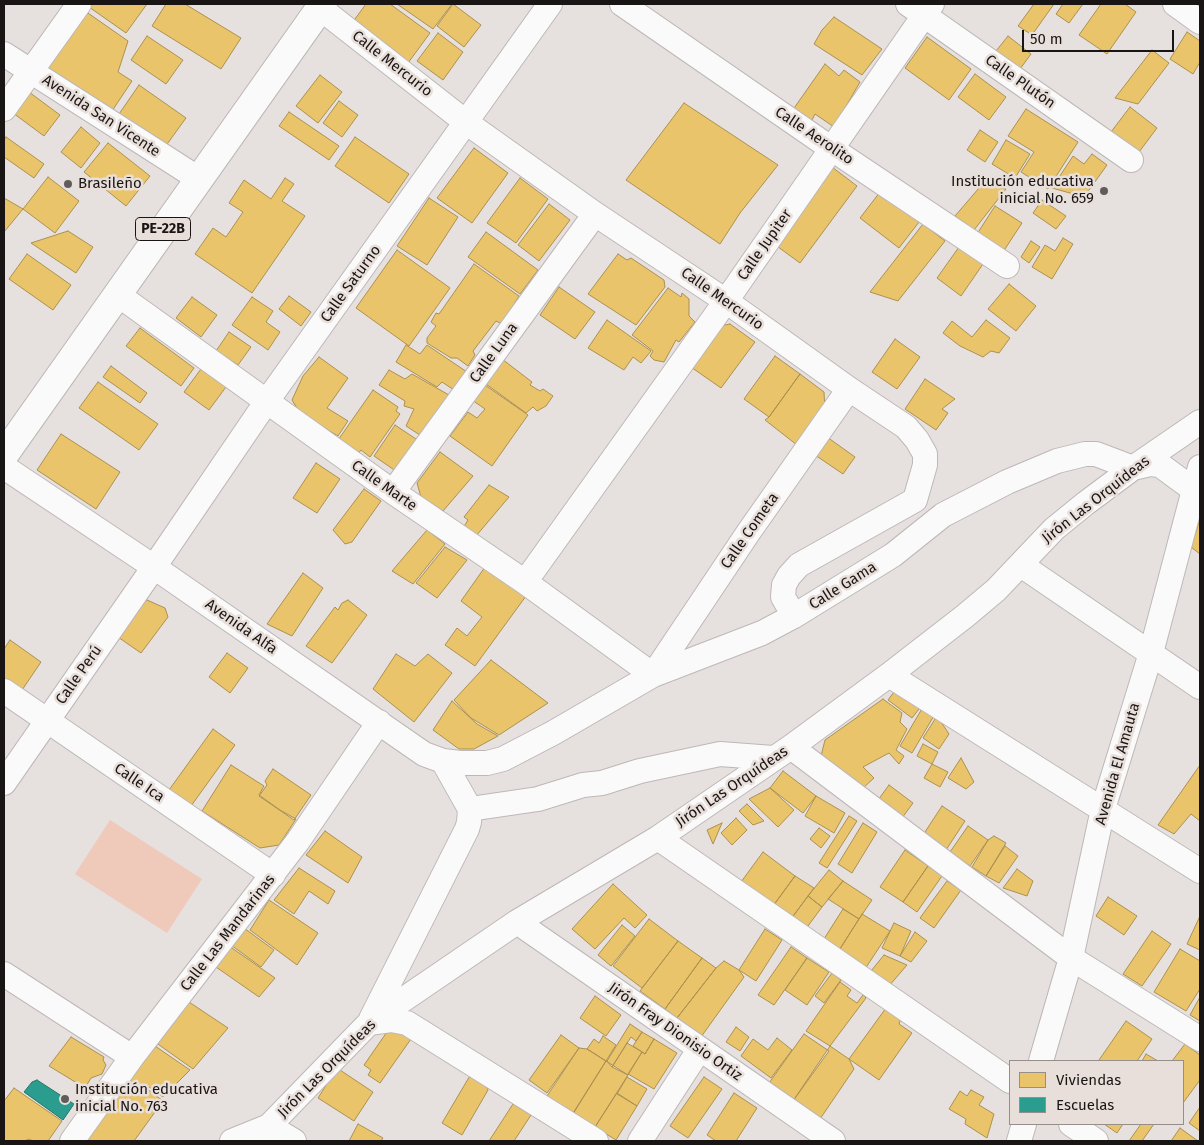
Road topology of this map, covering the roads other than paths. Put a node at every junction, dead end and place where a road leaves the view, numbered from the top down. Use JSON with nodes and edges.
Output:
{"nodes":[{"id":1,"x":79,"y":4,"type":"edge"},
{"id":2,"x":550,"y":4,"type":"edge"},
{"id":3,"x":622,"y":4,"type":"edge"},
{"id":4,"x":1175,"y":4,"type":"edge"},
{"id":5,"x":321,"y":6,"type":"edge"},
{"id":6,"x":922,"y":8,"type":"edge"},
{"id":7,"x":1200,"y":22,"type":"edge"},
{"id":8,"x":4,"y":54,"type":"edge"},
{"id":9,"x":31,"y":72,"type":"junction"},
{"id":10,"x":4,"y":109,"type":"edge"},
{"id":11,"x":467,"y":123,"type":"junction"},
{"id":12,"x":832,"y":148,"type":"junction"},
{"id":13,"x":1131,"y":160,"type":"dead end"},
{"id":14,"x":199,"y":179,"type":"junction"},
{"id":15,"x":595,"y":214,"type":"junction"},
{"id":16,"x":1007,"y":266,"type":"dead end"},
{"id":17,"x":117,"y":294,"type":"junction"},
{"id":18,"x":726,"y":301,"type":"junction"},
{"id":19,"x":849,"y":389,"type":"junction"},
{"id":20,"x":267,"y":401,"type":"junction"},
{"id":21,"x":1200,"y":422,"type":"edge"},
{"id":22,"x":4,"y":455,"type":"edge"},
{"id":23,"x":4,"y":468,"type":"edge"},
{"id":24,"x":1133,"y":468,"type":"junction"},
{"id":25,"x":1200,"y":468,"type":"edge"},
{"id":26,"x":1194,"y":490,"type":"junction"},
{"id":27,"x":393,"y":492,"type":"junction"},
{"id":28,"x":1021,"y":565,"type":"junction"},
{"id":29,"x":154,"y":567,"type":"junction"},
{"id":30,"x":525,"y":582,"type":"junction"},
{"id":31,"x":794,"y":616,"type":"junction"},
{"id":32,"x":1152,"y":653,"type":"junction"},
{"id":33,"x":653,"y":675,"type":"junction"},
{"id":34,"x":889,"y":676,"type":"junction"},
{"id":35,"x":1200,"y":687,"type":"edge"},
{"id":36,"x":4,"y":691,"type":"edge"},
{"id":37,"x":48,"y":721,"type":"junction"},
{"id":38,"x":379,"y":722,"type":"junction"},
{"id":39,"x":782,"y":752,"type":"junction"},
{"id":40,"x":443,"y":761,"type":"junction"},
{"id":41,"x":487,"y":763,"type":"joint"},
{"id":42,"x":4,"y":784,"type":"edge"},
{"id":43,"x":470,"y":809,"type":"junction"},
{"id":44,"x":1103,"y":809,"type":"junction"},
{"id":45,"x":658,"y":838,"type":"junction"},
{"id":46,"x":1200,"y":872,"type":"edge"},
{"id":47,"x":274,"y":875,"type":"junction"},
{"id":48,"x":517,"y":922,"type":"junction"},
{"id":49,"x":1071,"y":958,"type":"junction"},
{"id":50,"x":4,"y":974,"type":"edge"},
{"id":51,"x":369,"y":1023,"type":"junction"},
{"id":52,"x":1200,"y":1039,"type":"edge"},
{"id":53,"x":699,"y":1050,"type":"junction"},
{"id":54,"x":132,"y":1057,"type":"junction"},
{"id":55,"x":1041,"y":1060,"type":"edge"},
{"id":56,"x":1009,"y":1080,"type":"edge"},
{"id":57,"x":1024,"y":1125,"type":"edge"},
{"id":58,"x":1072,"y":1125,"type":"edge"},
{"id":59,"x":264,"y":1134,"type":"edge"},
{"id":60,"x":72,"y":1141,"type":"edge"},
{"id":61,"x":232,"y":1141,"type":"edge"},
{"id":62,"x":294,"y":1141,"type":"edge"},
{"id":63,"x":596,"y":1141,"type":"edge"},
{"id":64,"x":640,"y":1141,"type":"edge"},
{"id":65,"x":833,"y":1141,"type":"edge"},
{"id":66,"x":1019,"y":1141,"type":"edge"},
{"id":67,"x":1096,"y":1141,"type":"edge"}],
"edges":[{"from":1,"to":9,"type":"street"},
{"from":2,"to":11,"type":"street","name":"Calle Saturno"},
{"from":3,"to":12,"type":"street","name":"Calle Aerolito"},
{"from":4,"to":7,"type":"street"},
{"from":5,"to":11,"type":"street","name":"Calle Mercurio"},
{"from":5,"to":14,"type":"highway","number":"PE-22B"},
{"from":6,"to":12,"type":"street","name":"Calle Jupiter"},
{"from":6,"to":13,"type":"street","name":"Calle Plutón"},
{"from":8,"to":9,"type":"street","name":"Avenida San Vicente"},
{"from":9,"to":10,"type":"street"},
{"from":9,"to":14,"type":"street","name":"Avenida San Vicente"},
{"from":11,"to":15,"type":"street","name":"Calle Mercurio"},
{"from":11,"to":20,"type":"street","name":"Calle Saturno"},
{"from":12,"to":16,"type":"street","name":"Calle Aerolito"},
{"from":12,"to":18,"type":"street","name":"Calle Jupiter"},
{"from":14,"to":17,"type":"highway","number":"PE-22B"},
{"from":15,"to":18,"type":"street","name":"Calle Mercurio"},
{"from":15,"to":27,"type":"street","name":"Calle Luna"},
{"from":17,"to":20,"type":"street","name":"Calle Marte"},
{"from":17,"to":22,"type":"highway","number":"PE-22B"},
{"from":18,"to":19,"type":"street","name":"Calle Mercurio"},
{"from":18,"to":30,"type":"street","name":"Calle Jupiter"},
{"from":19,"to":31,"type":"street","name":"Calle Mercurio"},
{"from":19,"to":33,"type":"street","name":"Calle Cometa"},
{"from":20,"to":27,"type":"street","name":"Calle Marte"},
{"from":20,"to":29,"type":"street","name":"Calle Saturno"},
{"from":21,"to":24,"type":"street","name":"Jirón Las Orquídeas"},
{"from":23,"to":29,"type":"street","name":"Avenida Alfa"},
{"from":24,"to":26,"type":"street","name":"Calle Gama"},
{"from":24,"to":28,"type":"street","name":"Jirón Las Orquídeas"},
{"from":24,"to":31,"type":"street","name":"Calle Gama"},
{"from":25,"to":26,"type":"street","name":"Avenida El Amauta"},
{"from":26,"to":32,"type":"street","name":"Avenida El Amauta"},
{"from":27,"to":30,"type":"street","name":"Calle Marte"},
{"from":28,"to":32,"type":"street"},
{"from":28,"to":34,"type":"street","name":"Jirón Las Orquídeas"},
{"from":29,"to":37,"type":"street","name":"Calle Perú"},
{"from":29,"to":38,"type":"street","name":"Avenida Alfa"},
{"from":30,"to":33,"type":"street","name":"Calle Marte"},
{"from":31,"to":33,"type":"street","name":"Calle Gama"},
{"from":32,"to":35,"type":"street"},
{"from":32,"to":44,"type":"street","name":"Avenida El Amauta"},
{"from":33,"to":41,"type":"street","name":"Calle Gama"},
{"from":34,"to":39,"type":"street","name":"Jirón Las Orquídeas"},
{"from":34,"to":44,"type":"street"},
{"from":36,"to":37,"type":"street","name":"Calle Ica"},
{"from":37,"to":42,"type":"street","name":"Calle Perú"},
{"from":37,"to":47,"type":"street","name":"Calle Ica"},
{"from":38,"to":40,"type":"street","name":"Avenida Alfa"},
{"from":38,"to":47,"type":"street","name":"Calle Las Mandarinas"},
{"from":39,"to":43,"type":"street"},
{"from":39,"to":45,"type":"street","name":"Jirón Las Orquídeas"},
{"from":39,"to":49,"type":"street"},
{"from":40,"to":41,"type":"street","name":"Avenida Alfa"},
{"from":40,"to":43,"type":"street"},
{"from":43,"to":51,"type":"street"},
{"from":44,"to":46,"type":"street"},
{"from":44,"to":49,"type":"street","name":"Avenida El Amauta"},
{"from":45,"to":48,"type":"street","name":"Jirón Las Orquídeas"},
{"from":45,"to":56,"type":"street"},
{"from":47,"to":54,"type":"street","name":"Calle Las Mandarinas"},
{"from":48,"to":51,"type":"street","name":"Jirón Las Orquídeas"},
{"from":48,"to":53,"type":"street","name":"Jirón Fray Dionisio Ortiz"},
{"from":49,"to":52,"type":"street"},
{"from":49,"to":55,"type":"street","name":"Avenida El Amauta"},
{"from":50,"to":54,"type":"street"},
{"from":51,"to":59,"type":"street","name":"Jirón Las Orquídeas"},
{"from":51,"to":63,"type":"street"},
{"from":53,"to":64,"type":"street"},
{"from":53,"to":65,"type":"street","name":"Jirón Fray Dionisio Ortiz"},
{"from":54,"to":60,"type":"street","name":"Calle Las Mandarinas"},
{"from":57,"to":66,"type":"street"},
{"from":58,"to":67,"type":"street"},
{"from":59,"to":61,"type":"street"},
{"from":59,"to":62,"type":"street"}]}
